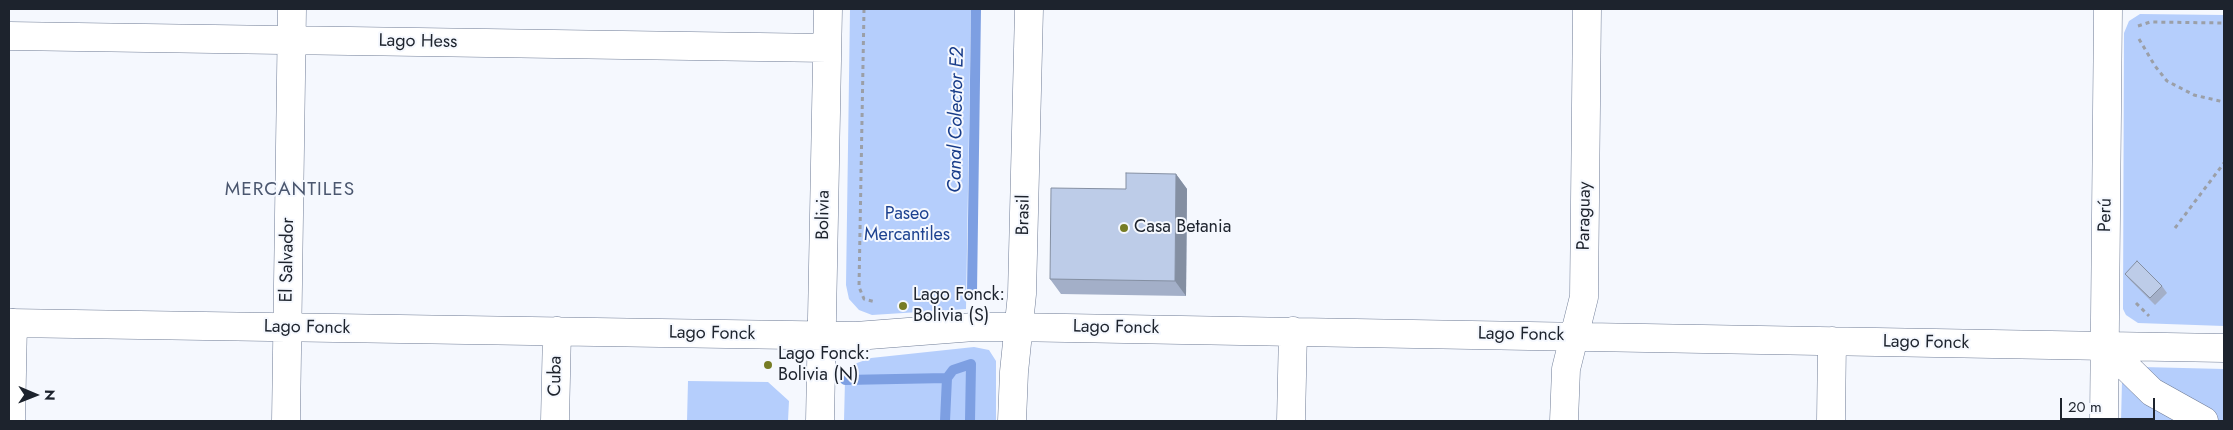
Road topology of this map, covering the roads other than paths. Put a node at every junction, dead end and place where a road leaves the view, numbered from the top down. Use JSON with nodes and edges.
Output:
{"nodes":[{"id":1,"x":292,"y":9,"type":"edge"},
{"id":2,"x":828,"y":9,"type":"edge"},
{"id":3,"x":1029,"y":9,"type":"edge"},
{"id":4,"x":1587,"y":9,"type":"edge"},
{"id":5,"x":2108,"y":9,"type":"edge"},
{"id":6,"x":9,"y":36,"type":"edge"},
{"id":7,"x":291,"y":40,"type":"junction"},
{"id":8,"x":827,"y":48,"type":"junction"},
{"id":9,"x":11,"y":323,"type":"edge"},
{"id":10,"x":287,"y":327,"type":"junction"},
{"id":11,"x":1019,"y":327,"type":"junction"},
{"id":12,"x":557,"y":332,"type":"junction"},
{"id":13,"x":1293,"y":332,"type":"junction"},
{"id":14,"x":822,"y":335,"type":"junction"},
{"id":15,"x":1574,"y":336,"type":"junction"},
{"id":16,"x":1832,"y":341,"type":"junction"},
{"id":17,"x":2105,"y":346,"type":"junction"},
{"id":18,"x":2224,"y":348,"type":"edge"},
{"id":19,"x":11,"y":421,"type":"edge"},
{"id":20,"x":286,"y":421,"type":"edge"},
{"id":21,"x":555,"y":421,"type":"edge"},
{"id":22,"x":820,"y":421,"type":"edge"},
{"id":23,"x":1012,"y":421,"type":"edge"},
{"id":24,"x":1291,"y":421,"type":"edge"},
{"id":25,"x":1564,"y":421,"type":"edge"},
{"id":26,"x":1831,"y":421,"type":"edge"},
{"id":27,"x":2104,"y":421,"type":"edge"},
{"id":28,"x":2204,"y":421,"type":"edge"}],
"edges":[{"from":1,"to":7,"type":"street","name":"El Salvador"},
{"from":2,"to":8,"type":"street","name":"Bolivia"},
{"from":3,"to":11,"type":"street","name":"Brasil"},
{"from":4,"to":15,"type":"street","name":"Paraguay"},
{"from":5,"to":17,"type":"street","name":"Perú"},
{"from":6,"to":7,"type":"street","name":"Lago Hess"},
{"from":7,"to":8,"type":"street","name":"Lago Hess"},
{"from":7,"to":10,"type":"street","name":"El Salvador"},
{"from":8,"to":14,"type":"street","name":"Bolivia"},
{"from":9,"to":10,"type":"street","name":"Lago Fonck"},
{"from":9,"to":19,"type":"street"},
{"from":10,"to":12,"type":"street","name":"Lago Fonck"},
{"from":10,"to":20,"type":"street","name":"El Salvador"},
{"from":11,"to":13,"type":"street","name":"Lago Fonck"},
{"from":11,"to":14,"type":"street","name":"Lago Fonck"},
{"from":11,"to":23,"type":"street","name":"Brasil"},
{"from":12,"to":14,"type":"street","name":"Lago Fonck"},
{"from":12,"to":21,"type":"street","name":"Cuba"},
{"from":13,"to":15,"type":"street","name":"Lago Fonck"},
{"from":13,"to":24,"type":"street"},
{"from":14,"to":22,"type":"street","name":"Bolivia"},
{"from":15,"to":16,"type":"street","name":"Lago Fonck"},
{"from":15,"to":25,"type":"street","name":"Paraguay"},
{"from":16,"to":17,"type":"street","name":"Lago Fonck"},
{"from":16,"to":26,"type":"street"},
{"from":17,"to":18,"type":"street","name":"Lago Fonck"},
{"from":17,"to":27,"type":"street","name":"Perú"},
{"from":17,"to":28,"type":"street"}]}
